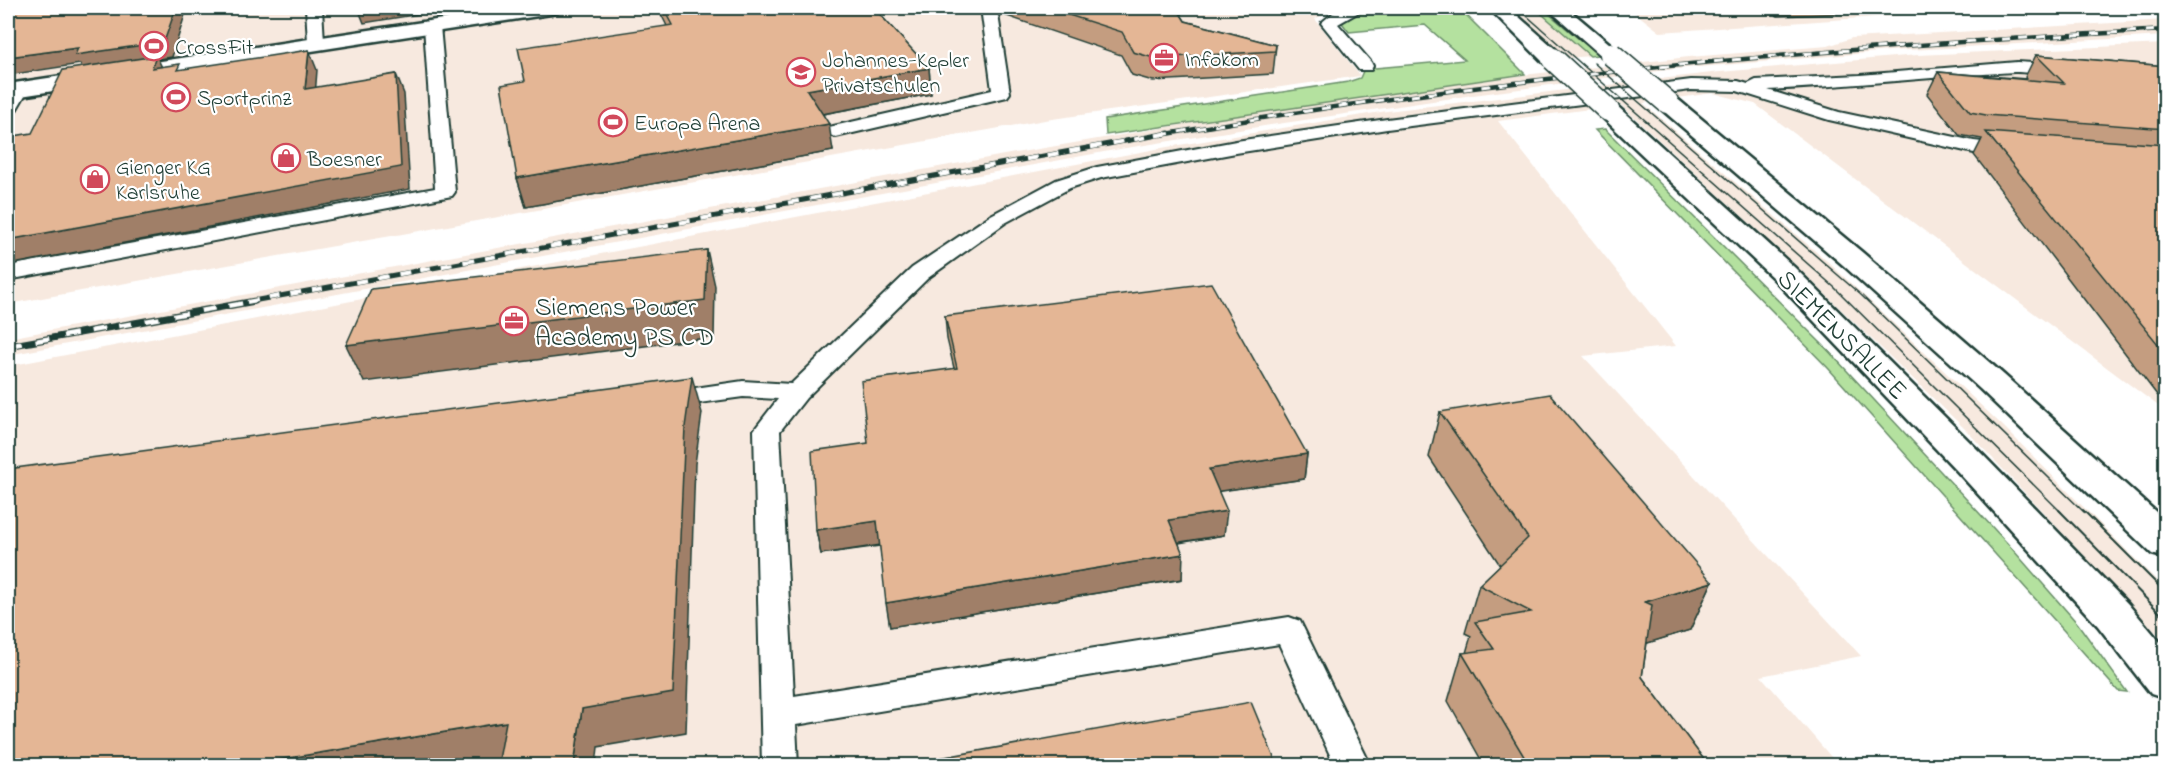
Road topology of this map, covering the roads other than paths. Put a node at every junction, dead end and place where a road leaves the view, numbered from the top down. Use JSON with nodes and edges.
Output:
{"nodes":[{"id":1,"x":314,"y":8,"type":"edge"},
{"id":2,"x":551,"y":8,"type":"edge"},
{"id":3,"x":989,"y":8,"type":"edge"},
{"id":4,"x":1358,"y":8,"type":"edge"},
{"id":5,"x":1498,"y":8,"type":"edge"},
{"id":6,"x":1556,"y":8,"type":"edge"},
{"id":7,"x":484,"y":12,"type":"edge"},
{"id":8,"x":432,"y":26,"type":"junction"},
{"id":9,"x":316,"y":42,"type":"junction"},
{"id":10,"x":1365,"y":66,"type":"dead end"},
{"id":11,"x":2085,"y":71,"type":"edge"},
{"id":12,"x":1738,"y":86,"type":"junction"},
{"id":13,"x":13,"y":91,"type":"edge"},
{"id":14,"x":8,"y":110,"type":"edge"},
{"id":15,"x":836,"y":131,"type":"dead end"},
{"id":16,"x":2034,"y":152,"type":"edge"},
{"id":17,"x":8,"y":273,"type":"edge"},
{"id":18,"x":797,"y":392,"type":"junction"},
{"id":19,"x":637,"y":404,"type":"edge"},
{"id":20,"x":2166,"y":544,"type":"edge"},
{"id":21,"x":2166,"y":681,"type":"edge"},
{"id":22,"x":779,"y":713,"type":"junction"},
{"id":23,"x":780,"y":765,"type":"edge"},
{"id":24,"x":1353,"y":765,"type":"edge"}],
"edges":[{"from":1,"to":9,"type":"lane"},
{"from":2,"to":7,"type":"main road"},
{"from":3,"to":15,"type":"lane"},
{"from":4,"to":10,"type":"lane"},
{"from":5,"to":21,"type":"main road","name":"SIEMENSALLEE","bridge":true},
{"from":6,"to":20,"type":"main road","bridge":true},
{"from":7,"to":8,"type":"main road"},
{"from":8,"to":9,"type":"main road"},
{"from":8,"to":17,"type":"lane"},
{"from":9,"to":13,"type":"main road"},
{"from":11,"to":12,"type":"lane"},
{"from":12,"to":16,"type":"lane"},
{"from":12,"to":18,"type":"lane"},
{"from":13,"to":14,"type":"lane"},
{"from":18,"to":19,"type":"lane"},
{"from":18,"to":22,"type":"lane"},
{"from":22,"to":23,"type":"lane"},
{"from":22,"to":24,"type":"lane"}]}
